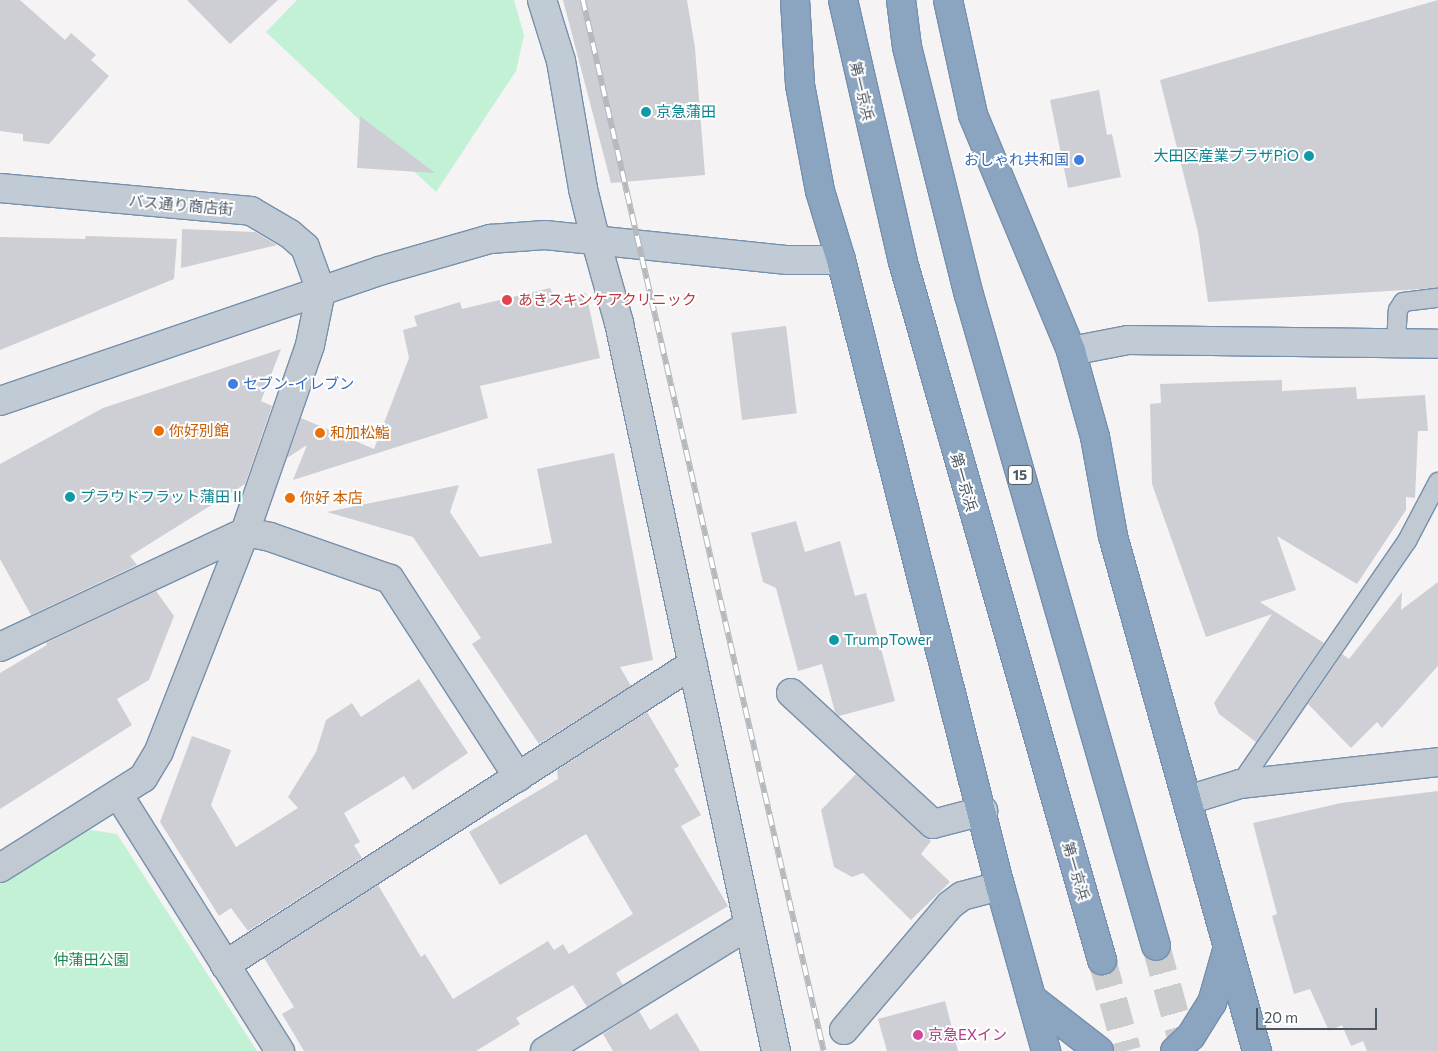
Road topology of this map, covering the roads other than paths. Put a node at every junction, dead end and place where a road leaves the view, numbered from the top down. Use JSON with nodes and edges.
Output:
{"nodes":[{"id":1,"x":542,"y":0,"type":"edge"},
{"id":2,"x":795,"y":0,"type":"edge"},
{"id":3,"x":843,"y":0,"type":"edge"},
{"id":4,"x":901,"y":0,"type":"edge"},
{"id":5,"x":951,"y":1,"type":"edge"},
{"id":6,"x":0,"y":188,"type":"edge"},
{"id":7,"x":595,"y":238,"type":"junction"},
{"id":8,"x":841,"y":260,"type":"junction"},
{"id":9,"x":321,"y":291,"type":"junction"},
{"id":10,"x":1438,"y":298,"type":"edge"},
{"id":11,"x":1396,"y":344,"type":"junction"},
{"id":12,"x":1438,"y":344,"type":"edge"},
{"id":13,"x":1071,"y":351,"type":"junction"},
{"id":14,"x":0,"y":401,"type":"edge"},
{"id":15,"x":1438,"y":482,"type":"edge"},
{"id":16,"x":245,"y":532,"type":"junction"},
{"id":17,"x":0,"y":647,"type":"edge"},
{"id":18,"x":694,"y":664,"type":"junction"},
{"id":19,"x":790,"y":694,"type":"dead end"},
{"id":20,"x":1438,"y":762,"type":"edge"},
{"id":21,"x":518,"y":777,"type":"junction"},
{"id":22,"x":1240,"y":784,"type":"junction"},
{"id":23,"x":118,"y":794,"type":"junction"},
{"id":24,"x":1188,"y":800,"type":"junction"},
{"id":25,"x":983,"y":811,"type":"junction"},
{"id":26,"x":0,"y":868,"type":"edge"},
{"id":27,"x":1000,"y":886,"type":"junction"},
{"id":28,"x":746,"y":927,"type":"junction"},
{"id":29,"x":1156,"y":946,"type":"tunnel mouth"},
{"id":30,"x":1228,"y":947,"type":"junction"},
{"id":31,"x":1102,"y":960,"type":"tunnel mouth"},
{"id":32,"x":225,"y":965,"type":"junction"},
{"id":33,"x":1031,"y":998,"type":"junction"},
{"id":34,"x":844,"y":1030,"type":"dead end"},
{"id":35,"x":280,"y":1051,"type":"edge"},
{"id":36,"x":545,"y":1051,"type":"edge"},
{"id":37,"x":776,"y":1051,"type":"edge"},
{"id":38,"x":1046,"y":1051,"type":"edge"},
{"id":39,"x":1099,"y":1051,"type":"edge"},
{"id":40,"x":1175,"y":1051,"type":"edge"},
{"id":41,"x":1257,"y":1051,"type":"edge"}],
"edges":[{"from":1,"to":7,"type":"street"},
{"from":2,"to":8,"type":"highway"},
{"from":3,"to":31,"type":"highway","name":"第一京浜"},
{"from":4,"to":29,"type":"highway","number":"15"},
{"from":5,"to":13,"type":"highway"},
{"from":6,"to":9,"type":"street","name":"バス通り商店街"},
{"from":7,"to":8,"type":"street"},
{"from":7,"to":9,"type":"street"},
{"from":7,"to":18,"type":"street"},
{"from":8,"to":25,"type":"highway"},
{"from":9,"to":14,"type":"street"},
{"from":9,"to":16,"type":"street"},
{"from":10,"to":11,"type":"lane"},
{"from":11,"to":12,"type":"street"},
{"from":11,"to":13,"type":"street"},
{"from":13,"to":24,"type":"highway"},
{"from":15,"to":22,"type":"lane"},
{"from":16,"to":17,"type":"street"},
{"from":16,"to":21,"type":"street"},
{"from":16,"to":23,"type":"street"},
{"from":18,"to":21,"type":"street"},
{"from":18,"to":28,"type":"street"},
{"from":19,"to":25,"type":"street"},
{"from":20,"to":22,"type":"street"},
{"from":21,"to":32,"type":"street"},
{"from":22,"to":24,"type":"street"},
{"from":23,"to":26,"type":"street"},
{"from":23,"to":32,"type":"street"},
{"from":24,"to":30,"type":"highway"},
{"from":25,"to":27,"type":"highway"},
{"from":27,"to":33,"type":"highway"},
{"from":27,"to":34,"type":"street"},
{"from":28,"to":36,"type":"street"},
{"from":28,"to":37,"type":"street"},
{"from":30,"to":40,"type":"highway"},
{"from":30,"to":41,"type":"highway"},
{"from":32,"to":35,"type":"street"},
{"from":33,"to":38,"type":"highway"},
{"from":33,"to":39,"type":"highway"}]}
